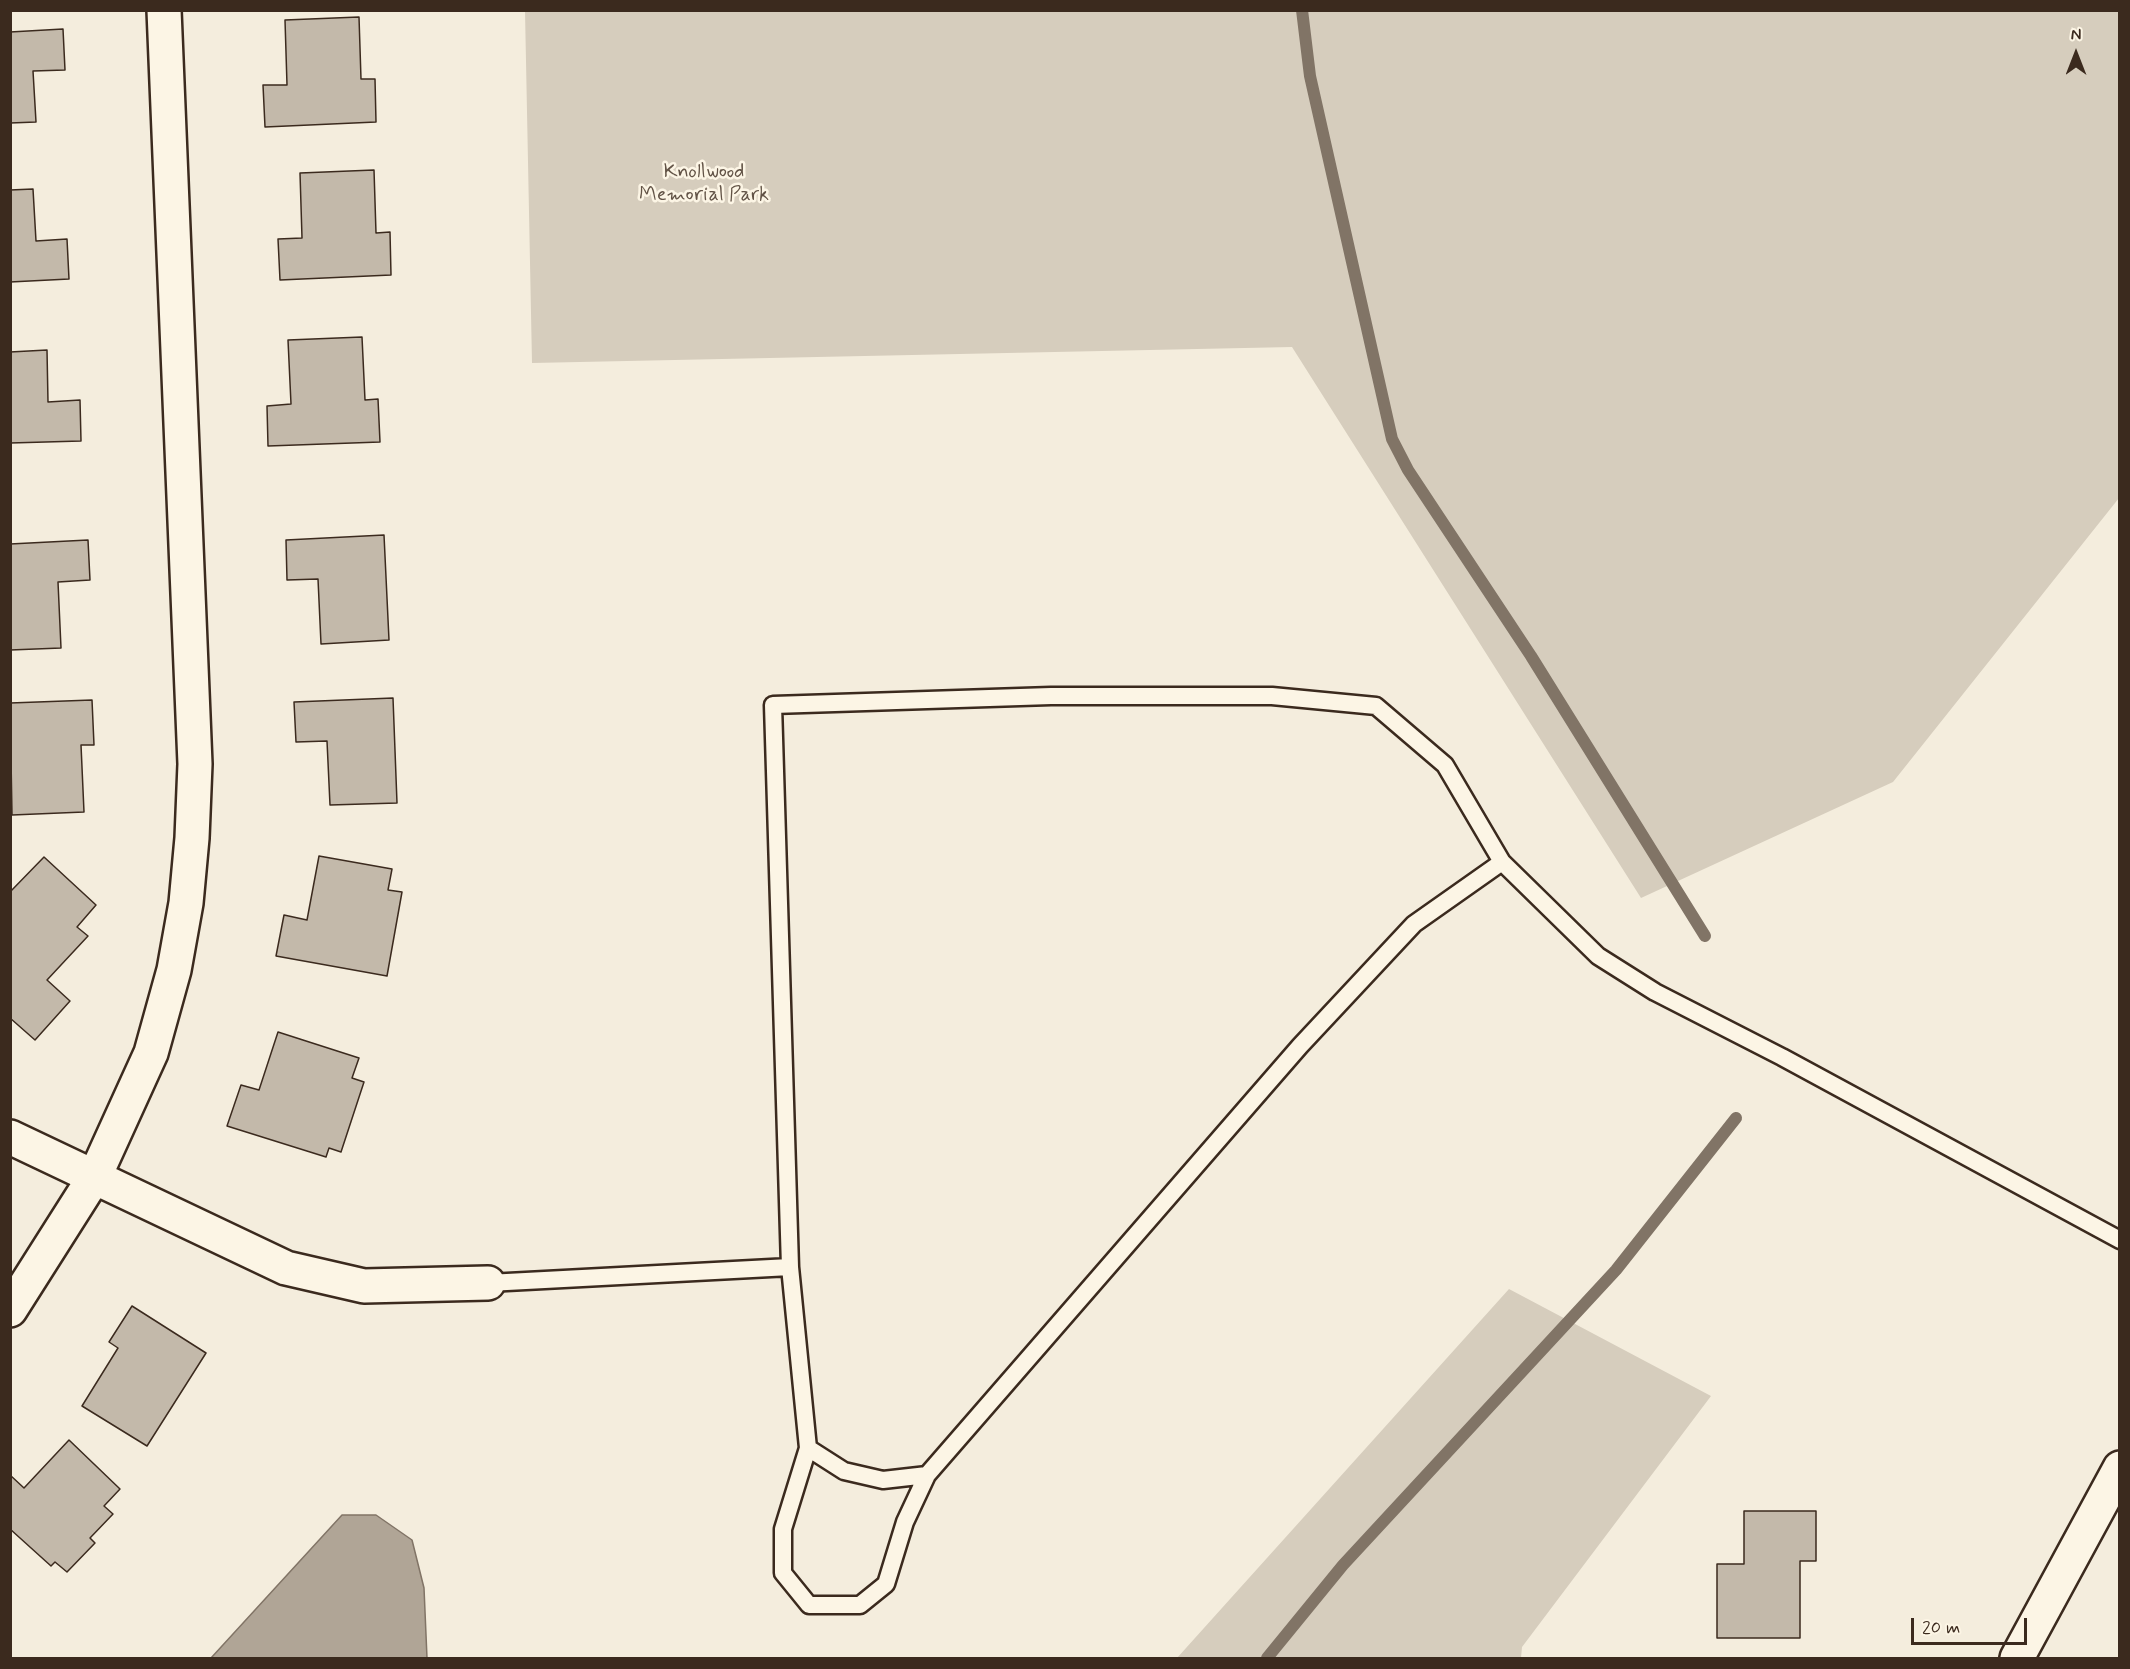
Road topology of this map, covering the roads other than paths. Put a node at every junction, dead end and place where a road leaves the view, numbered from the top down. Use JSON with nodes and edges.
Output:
{"nodes":[{"id":1,"x":164,"y":10,"type":"edge"},
{"id":2,"x":1502,"y":862,"type":"junction"},
{"id":3,"x":10,"y":1137,"type":"edge"},
{"id":4,"x":95,"y":1176,"type":"junction"},
{"id":5,"x":2120,"y":1240,"type":"edge"},
{"id":6,"x":790,"y":1267,"type":"junction"},
{"id":7,"x":488,"y":1282,"type":"joint"},
{"id":8,"x":10,"y":1310,"type":"edge"},
{"id":9,"x":808,"y":1448,"type":"junction"},
{"id":10,"x":2120,"y":1468,"type":"edge"},
{"id":11,"x":927,"y":1475,"type":"junction"},
{"id":12,"x":2017,"y":1659,"type":"edge"}],
"edges":[{"from":1,"to":4,"type":"street"},
{"from":2,"to":5,"type":"lane"},
{"from":2,"to":6,"type":"lane"},
{"from":2,"to":11,"type":"lane"},
{"from":3,"to":4,"type":"street"},
{"from":4,"to":7,"type":"street"},
{"from":4,"to":8,"type":"street"},
{"from":6,"to":7,"type":"lane"},
{"from":6,"to":9,"type":"lane"},
{"from":9,"to":11,"type":"lane"},
{"from":9,"to":11,"type":"lane"},
{"from":10,"to":12,"type":"street"}]}
